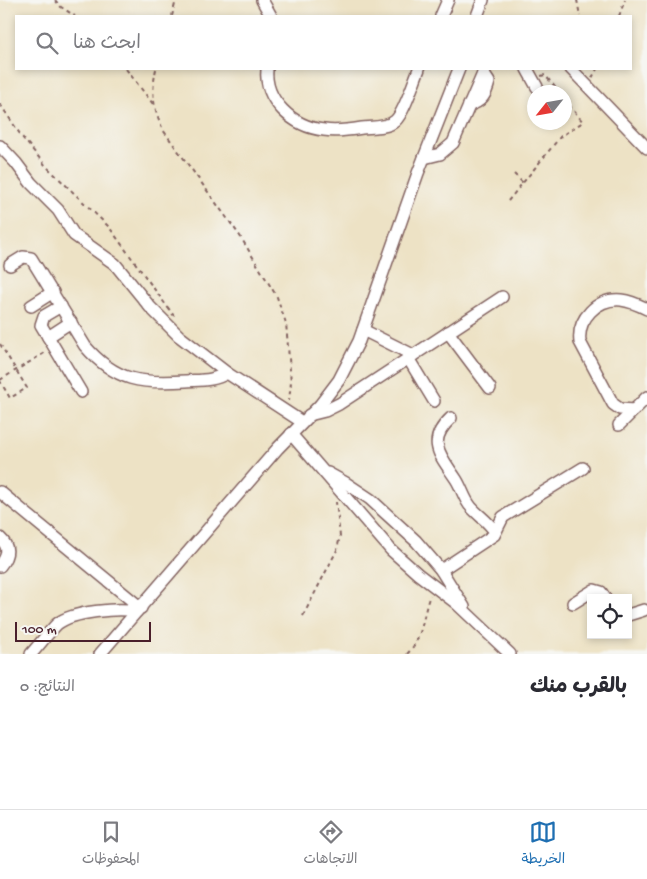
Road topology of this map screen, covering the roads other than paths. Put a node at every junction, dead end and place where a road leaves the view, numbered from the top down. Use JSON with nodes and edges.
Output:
{"nodes":[{"id":1,"x":262,"y":0,"type":"edge"},
{"id":2,"x":448,"y":0,"type":"edge"},
{"id":3,"x":483,"y":0,"type":"edge"},
{"id":4,"x":270,"y":15,"type":"edge"},
{"id":5,"x":442,"y":15,"type":"edge"},
{"id":6,"x":478,"y":15,"type":"edge"},
{"id":7,"x":267,"y":70,"type":"edge"},
{"id":8,"x":420,"y":70,"type":"edge"},
{"id":9,"x":459,"y":70,"type":"edge"},
{"id":10,"x":572,"y":70,"type":"edge"},
{"id":11,"x":484,"y":71,"type":"edge"},
{"id":12,"x":0,"y":146,"type":"edge"},
{"id":13,"x":647,"y":148,"type":"edge"},
{"id":14,"x":424,"y":158,"type":"junction"},
{"id":15,"x":10,"y":265,"type":"dead end"},
{"id":16,"x":53,"y":292,"type":"junction"},
{"id":17,"x":502,"y":297,"type":"dead end"},
{"id":18,"x":31,"y":306,"type":"dead end"},
{"id":19,"x":61,"y":306,"type":"junction"},
{"id":20,"x":647,"y":309,"type":"edge"},
{"id":21,"x":71,"y":322,"type":"junction"},
{"id":22,"x":363,"y":330,"type":"junction"},
{"id":23,"x":448,"y":332,"type":"junction"},
{"id":24,"x":48,"y":337,"type":"junction"},
{"id":25,"x":410,"y":357,"type":"junction"},
{"id":26,"x":227,"y":373,"type":"junction"},
{"id":27,"x":490,"y":388,"type":"dead end"},
{"id":28,"x":82,"y":392,"type":"dead end"},
{"id":29,"x":647,"y":397,"type":"edge"},
{"id":30,"x":434,"y":401,"type":"dead end"},
{"id":31,"x":634,"y":410,"type":"junction"},
{"id":32,"x":451,"y":418,"type":"dead end"},
{"id":33,"x":306,"y":419,"type":"junction"},
{"id":34,"x":619,"y":425,"type":"dead end"},
{"id":35,"x":290,"y":434,"type":"junction"},
{"id":36,"x":583,"y":468,"type":"dead end"},
{"id":37,"x":321,"y":470,"type":"junction"},
{"id":38,"x":0,"y":492,"type":"edge"},
{"id":39,"x":495,"y":532,"type":"junction"},
{"id":40,"x":0,"y":538,"type":"edge"},
{"id":41,"x":0,"y":566,"type":"edge"},
{"id":42,"x":441,"y":570,"type":"junction"},
{"id":43,"x":587,"y":594,"type":"edge"},
{"id":44,"x":588,"y":594,"type":"edge"},
{"id":45,"x":602,"y":594,"type":"edge"},
{"id":46,"x":573,"y":603,"type":"dead end"},
{"id":47,"x":139,"y":610,"type":"junction"},
{"id":48,"x":646,"y":612,"type":"edge"},
{"id":49,"x":467,"y":613,"type":"junction"},
{"id":50,"x":632,"y":614,"type":"edge"},
{"id":51,"x":31,"y":654,"type":"edge"},
{"id":52,"x":100,"y":654,"type":"edge"},
{"id":53,"x":510,"y":654,"type":"edge"}],
"edges":[{"from":1,"to":4,"type":"street"},
{"from":2,"to":5,"type":"street"},
{"from":3,"to":6,"type":"street"},
{"from":7,"to":8,"type":"street"},
{"from":9,"to":14,"type":"street"},
{"from":10,"to":13,"type":"street"},
{"from":11,"to":14,"type":"street"},
{"from":12,"to":26,"type":"street"},
{"from":14,"to":22,"type":"street"},
{"from":15,"to":16,"type":"street"},
{"from":16,"to":18,"type":"street"},
{"from":16,"to":19,"type":"street"},
{"from":17,"to":23,"type":"street"},
{"from":19,"to":21,"type":"street"},
{"from":19,"to":24,"type":"street"},
{"from":20,"to":31,"type":"street"},
{"from":21,"to":24,"type":"street"},
{"from":21,"to":26,"type":"street"},
{"from":22,"to":25,"type":"street"},
{"from":22,"to":33,"type":"street"},
{"from":23,"to":25,"type":"street"},
{"from":23,"to":27,"type":"street"},
{"from":24,"to":28,"type":"street"},
{"from":25,"to":30,"type":"street"},
{"from":25,"to":33,"type":"street"},
{"from":26,"to":33,"type":"street"},
{"from":29,"to":31,"type":"street"},
{"from":31,"to":34,"type":"street"},
{"from":32,"to":39,"type":"street"},
{"from":33,"to":35,"type":"street"},
{"from":35,"to":37,"type":"street"},
{"from":35,"to":47,"type":"street"},
{"from":36,"to":39,"type":"street"},
{"from":37,"to":42,"type":"street"},
{"from":37,"to":49,"type":"street"},
{"from":38,"to":47,"type":"street"},
{"from":39,"to":42,"type":"street"},
{"from":40,"to":41,"type":"street"},
{"from":42,"to":49,"type":"street"},
{"from":43,"to":46,"type":"street"},
{"from":44,"to":45,"type":"street"},
{"from":47,"to":51,"type":"street"},
{"from":47,"to":52,"type":"street"},
{"from":48,"to":50,"type":"street"},
{"from":49,"to":53,"type":"street"}]}
